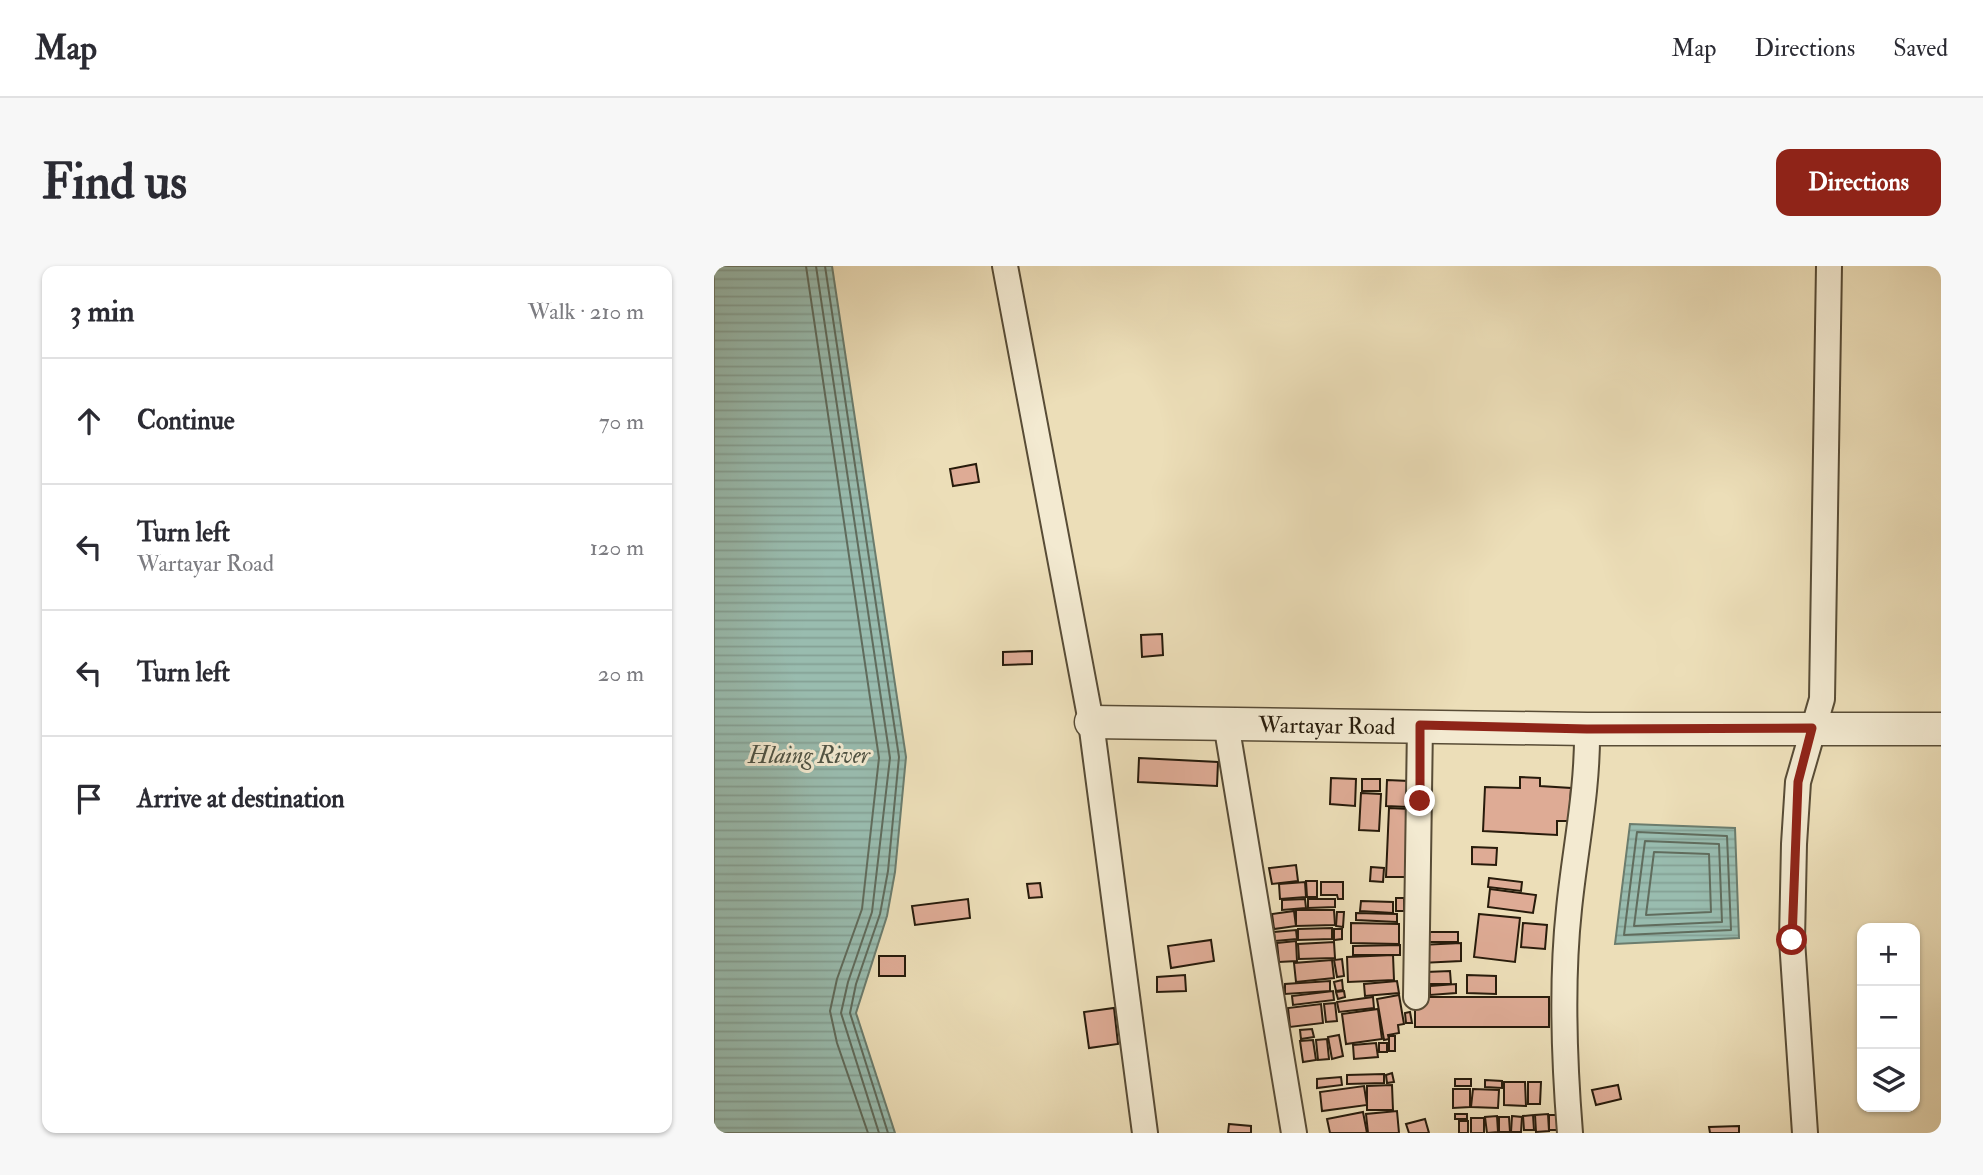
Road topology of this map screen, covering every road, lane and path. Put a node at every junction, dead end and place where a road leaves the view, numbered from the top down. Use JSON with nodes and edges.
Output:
{"nodes":[{"id":1,"x":1005,"y":266,"type":"edge"},
{"id":2,"x":1829,"y":266,"type":"edge"},
{"id":3,"x":1091,"y":722,"type":"junction"},
{"id":4,"x":1226,"y":723,"type":"junction"},
{"id":5,"x":1420,"y":725,"type":"junction"},
{"id":6,"x":1812,"y":728,"type":"junction"},
{"id":7,"x":1587,"y":729,"type":"junction"},
{"id":8,"x":1941,"y":729,"type":"edge"},
{"id":9,"x":1416,"y":997,"type":"dead end"},
{"id":10,"x":1145,"y":1133,"type":"edge"},
{"id":11,"x":1294,"y":1133,"type":"edge"},
{"id":12,"x":1570,"y":1133,"type":"edge"},
{"id":13,"x":1805,"y":1133,"type":"edge"}],
"edges":[{"from":1,"to":3,"type":"street"},
{"from":2,"to":6,"type":"street"},
{"from":3,"to":4,"type":"street","name":"Wartayar Road"},
{"from":3,"to":10,"type":"street"},
{"from":4,"to":5,"type":"street","name":"Wartayar Road"},
{"from":4,"to":11,"type":"street"},
{"from":5,"to":7,"type":"street","name":"Wartayar Road"},
{"from":5,"to":9,"type":"street"},
{"from":6,"to":7,"type":"street","name":"Wartayar Road"},
{"from":6,"to":8,"type":"street","name":"Wartayar Road"},
{"from":6,"to":13,"type":"street"},
{"from":7,"to":12,"type":"street"}]}
